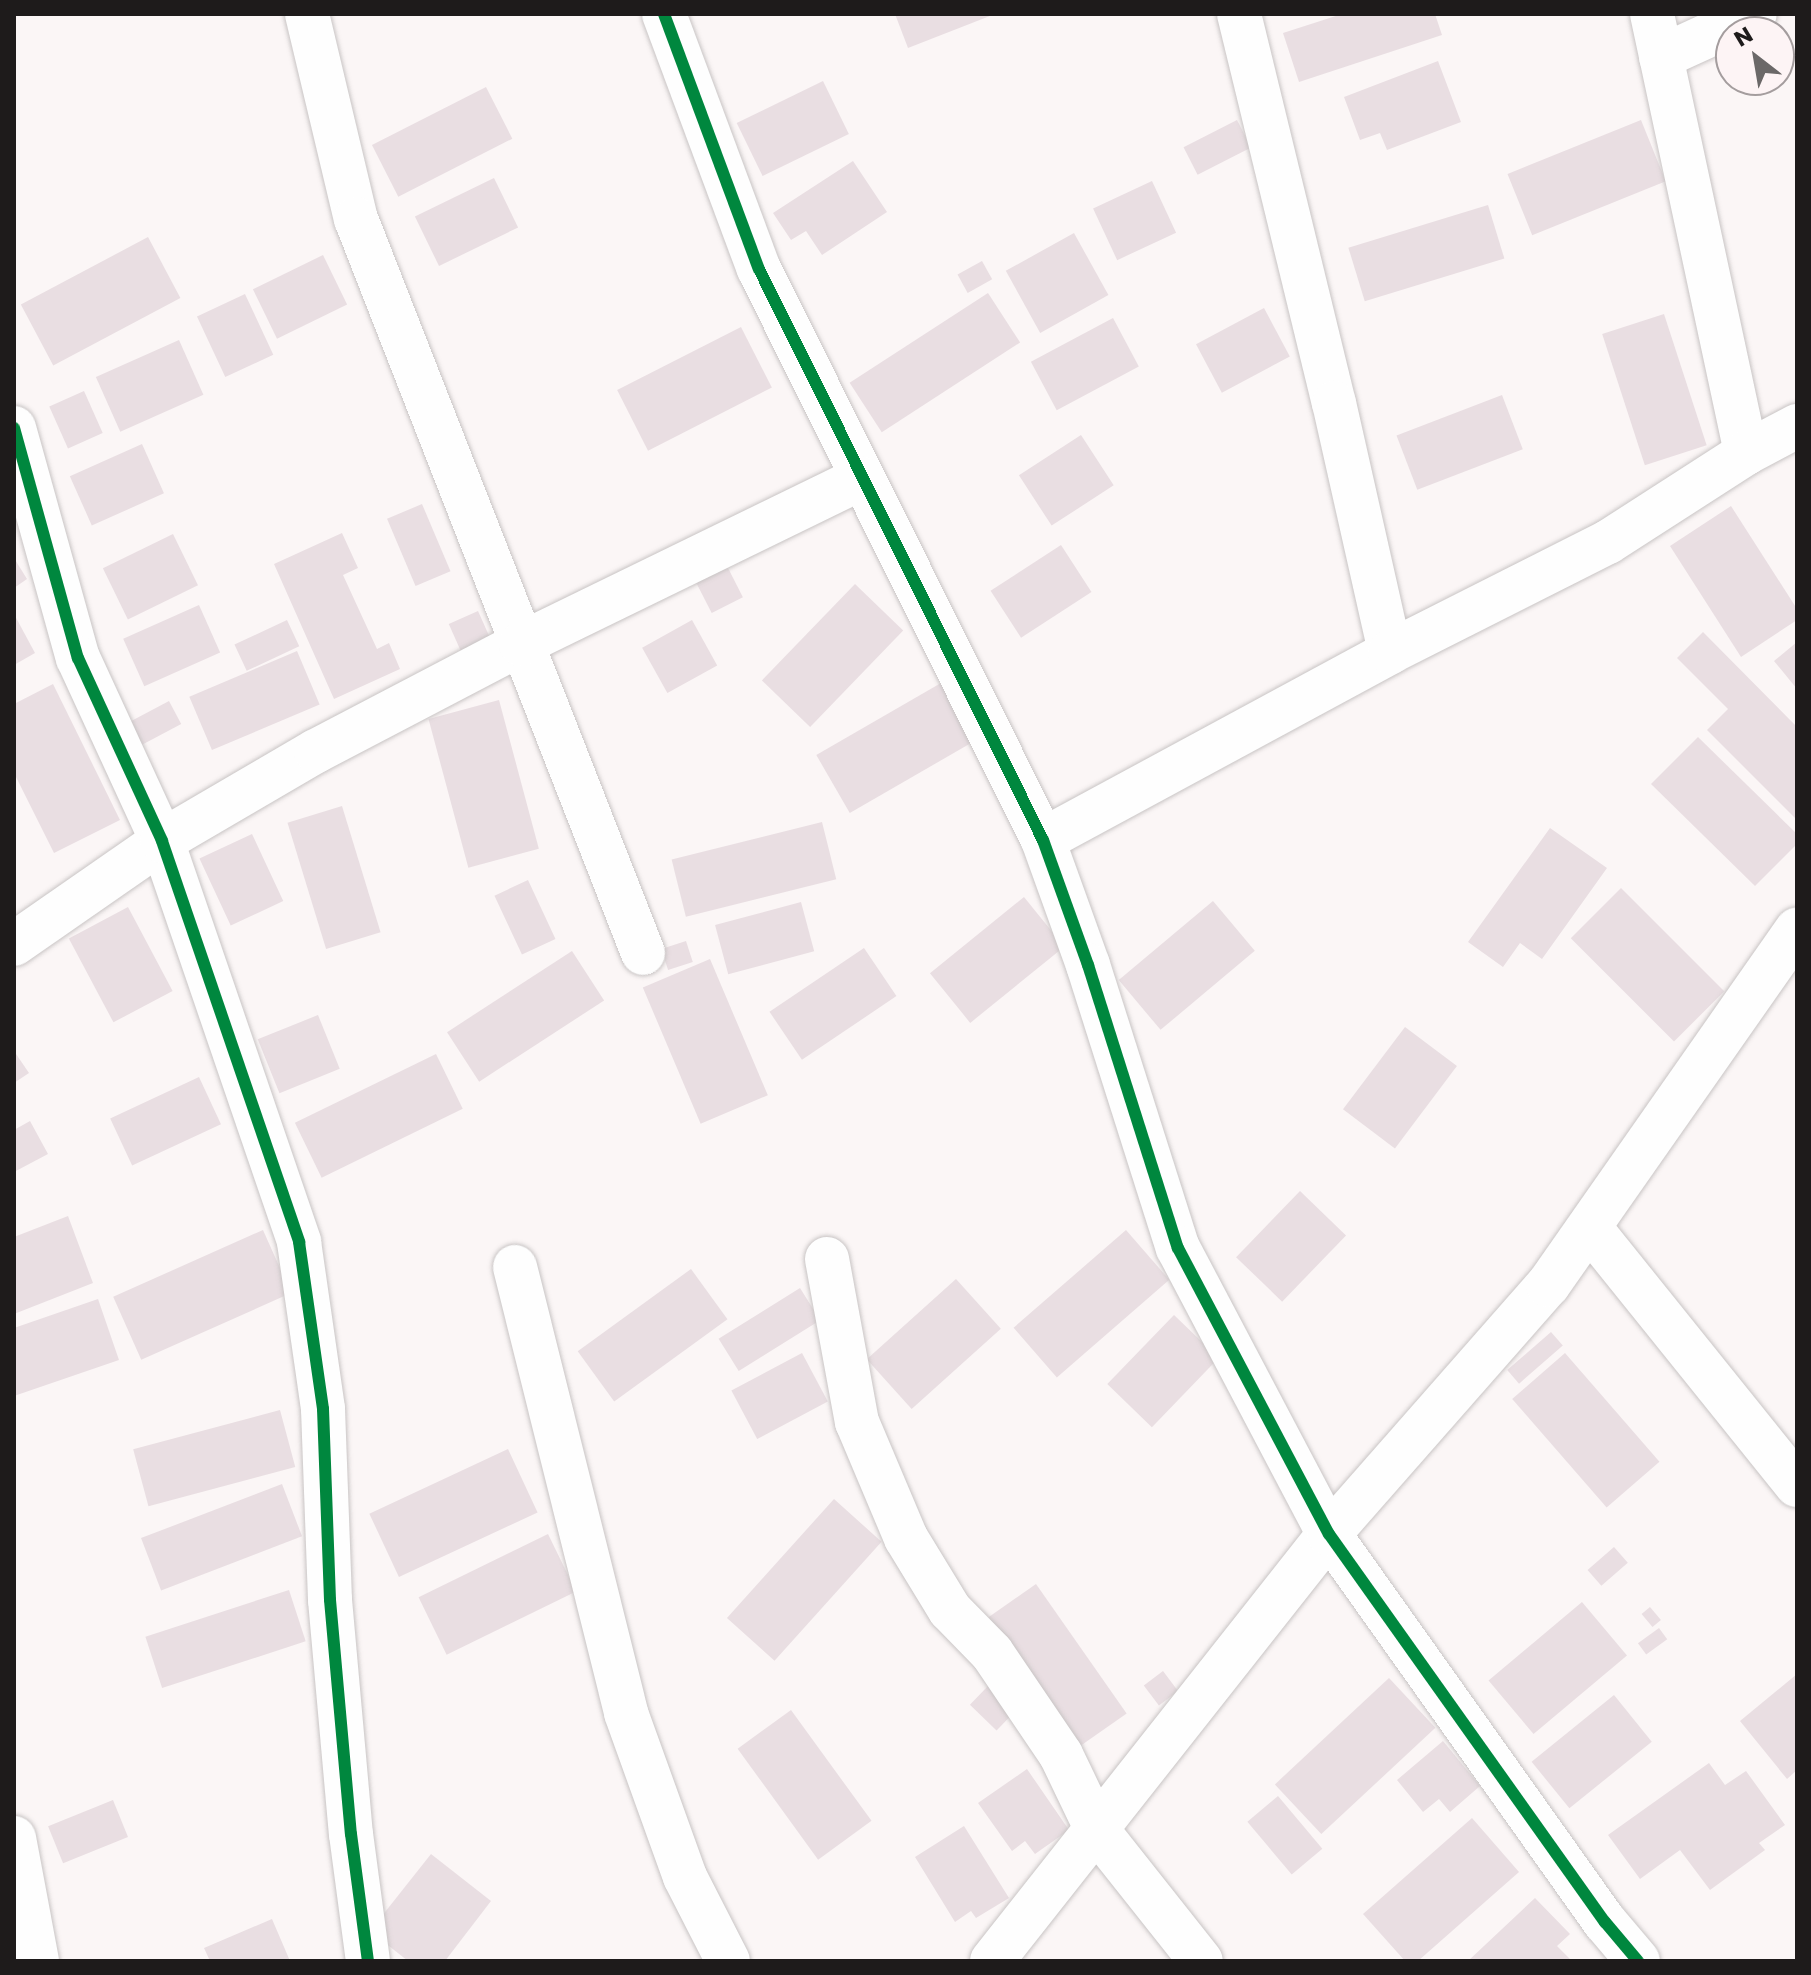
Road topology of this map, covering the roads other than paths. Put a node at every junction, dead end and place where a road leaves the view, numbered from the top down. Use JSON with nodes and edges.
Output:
{"nodes":[{"id":1,"x":307,"y":14,"type":"edge"},
{"id":2,"x":664,"y":14,"type":"edge"},
{"id":3,"x":1239,"y":14,"type":"edge"},
{"id":4,"x":1652,"y":14,"type":"edge"},
{"id":5,"x":1755,"y":14,"type":"edge"},
{"id":6,"x":1661,"y":57,"type":"junction"},
{"id":7,"x":1797,"y":426,"type":"edge"},
{"id":8,"x":14,"y":428,"type":"edge"},
{"id":9,"x":1746,"y":453,"type":"junction"},
{"id":10,"x":861,"y":478,"type":"junction"},
{"id":11,"x":521,"y":644,"type":"junction"},
{"id":12,"x":1390,"y":652,"type":"junction"},
{"id":13,"x":1043,"y":840,"type":"junction"},
{"id":14,"x":162,"y":841,"type":"junction"},
{"id":15,"x":1797,"y":929,"type":"edge"},
{"id":16,"x":14,"y":944,"type":"edge"},
{"id":17,"x":643,"y":953,"type":"dead end"},
{"id":18,"x":1590,"y":1228,"type":"junction"},
{"id":19,"x":827,"y":1259,"type":"dead end"},
{"id":20,"x":515,"y":1267,"type":"dead end"},
{"id":21,"x":1797,"y":1485,"type":"edge"},
{"id":22,"x":1329,"y":1534,"type":"junction"},
{"id":23,"x":1097,"y":1830,"type":"junction"},
{"id":24,"x":14,"y":1838,"type":"edge"},
{"id":25,"x":37,"y":1961,"type":"edge"},
{"id":26,"x":368,"y":1961,"type":"edge"},
{"id":27,"x":728,"y":1961,"type":"edge"},
{"id":28,"x":992,"y":1961,"type":"edge"},
{"id":29,"x":1201,"y":1961,"type":"edge"},
{"id":30,"x":1638,"y":1961,"type":"edge"}],
"edges":[{"from":1,"to":11,"type":"street"},
{"from":2,"to":10,"type":"street"},
{"from":3,"to":12,"type":"street"},
{"from":4,"to":6,"type":"street"},
{"from":5,"to":6,"type":"street"},
{"from":6,"to":9,"type":"street"},
{"from":7,"to":9,"type":"street"},
{"from":8,"to":14,"type":"street"},
{"from":9,"to":12,"type":"street"},
{"from":10,"to":11,"type":"street"},
{"from":10,"to":13,"type":"street"},
{"from":11,"to":14,"type":"street"},
{"from":11,"to":17,"type":"street"},
{"from":12,"to":13,"type":"street"},
{"from":13,"to":22,"type":"street"},
{"from":14,"to":16,"type":"street"},
{"from":14,"to":26,"type":"street"},
{"from":15,"to":18,"type":"street"},
{"from":18,"to":21,"type":"street"},
{"from":18,"to":22,"type":"street"},
{"from":19,"to":23,"type":"street"},
{"from":20,"to":27,"type":"street"},
{"from":22,"to":23,"type":"street"},
{"from":22,"to":30,"type":"street"},
{"from":23,"to":28,"type":"street"},
{"from":23,"to":29,"type":"street"},
{"from":24,"to":25,"type":"street"}]}
